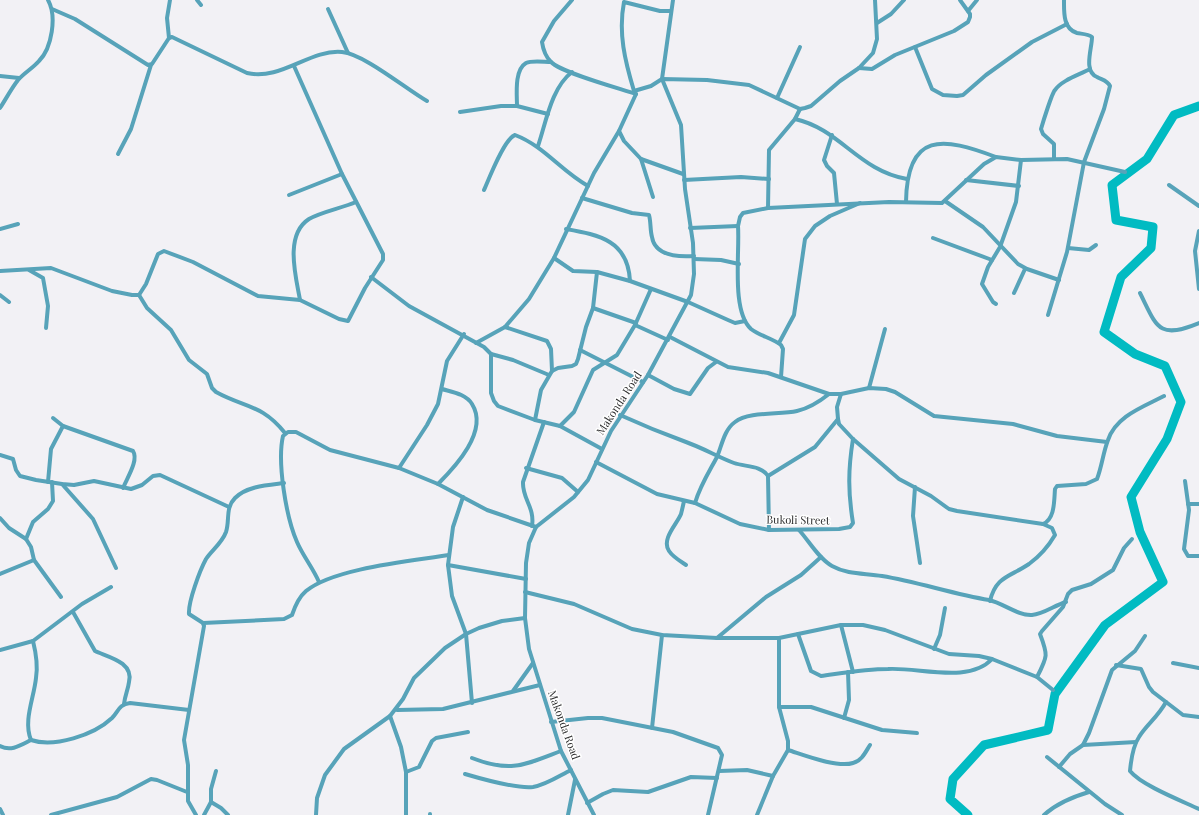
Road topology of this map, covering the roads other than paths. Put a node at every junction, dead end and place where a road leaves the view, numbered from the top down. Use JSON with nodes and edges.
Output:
{"nodes":[{"id":1,"x":48,"y":0,"type":"edge"},
{"id":2,"x":170,"y":0,"type":"edge"},
{"id":3,"x":197,"y":0,"type":"edge"},
{"id":4,"x":572,"y":0,"type":"edge"},
{"id":5,"x":672,"y":0,"type":"edge"},
{"id":6,"x":876,"y":0,"type":"edge"},
{"id":7,"x":904,"y":0,"type":"edge"},
{"id":8,"x":960,"y":0,"type":"edge"},
{"id":9,"x":977,"y":0,"type":"edge"},
{"id":10,"x":1064,"y":0,"type":"edge"},
{"id":11,"x":201,"y":5,"type":"dead end"},
{"id":12,"x":52,"y":9,"type":"junction"},
{"id":13,"x":328,"y":9,"type":"dead end"},
{"id":14,"x":670,"y":11,"type":"junction"},
{"id":15,"x":968,"y":11,"type":"junction"},
{"id":16,"x":877,"y":23,"type":"junction"},
{"id":17,"x":1067,"y":24,"type":"junction"},
{"id":18,"x":169,"y":38,"type":"junction"},
{"id":19,"x":915,"y":46,"type":"junction"},
{"id":20,"x":800,"y":47,"type":"dead end"},
{"id":21,"x":348,"y":53,"type":"junction"},
{"id":22,"x":551,"y":62,"type":"junction"},
{"id":23,"x":151,"y":65,"type":"junction"},
{"id":24,"x":294,"y":66,"type":"junction"},
{"id":25,"x":859,"y":68,"type":"junction"},
{"id":26,"x":1090,"y":69,"type":"junction"},
{"id":27,"x":572,"y":72,"type":"junction"},
{"id":28,"x":0,"y":76,"type":"edge"},
{"id":29,"x":19,"y":78,"type":"junction"},
{"id":30,"x":662,"y":79,"type":"junction"},
{"id":31,"x":635,"y":92,"type":"junction"},
{"id":32,"x":777,"y":98,"type":"junction"},
{"id":33,"x":427,"y":101,"type":"dead end"},
{"id":34,"x":517,"y":106,"type":"junction"},
{"id":35,"x":0,"y":108,"type":"edge"},
{"id":36,"x":800,"y":109,"type":"junction"},
{"id":37,"x":460,"y":112,"type":"dead end"},
{"id":38,"x":548,"y":114,"type":"junction"},
{"id":39,"x":795,"y":119,"type":"junction"},
{"id":40,"x":619,"y":130,"type":"junction"},
{"id":41,"x":832,"y":135,"type":"junction"},
{"id":42,"x":538,"y":146,"type":"junction"},
{"id":43,"x":118,"y":154,"type":"dead end"},
{"id":44,"x":996,"y":157,"type":"junction"},
{"id":45,"x":1054,"y":158,"type":"junction"},
{"id":46,"x":641,"y":159,"type":"junction"},
{"id":47,"x":1021,"y":160,"type":"junction"},
{"id":48,"x":1084,"y":162,"type":"junction"},
{"id":49,"x":1124,"y":172,"type":"dead end"},
{"id":50,"x":342,"y":174,"type":"junction"},
{"id":51,"x":683,"y":174,"type":"junction"},
{"id":52,"x":769,"y":179,"type":"junction"},
{"id":53,"x":908,"y":179,"type":"junction"},
{"id":54,"x":684,"y":180,"type":"junction"},
{"id":55,"x":966,"y":180,"type":"junction"},
{"id":56,"x":588,"y":186,"type":"junction"},
{"id":57,"x":1019,"y":186,"type":"junction"},
{"id":58,"x":1170,"y":186,"type":"dead end"},
{"id":59,"x":484,"y":190,"type":"dead end"},
{"id":60,"x":289,"y":195,"type":"dead end"},
{"id":61,"x":653,"y":197,"type":"dead end"},
{"id":62,"x":582,"y":198,"type":"junction"},
{"id":63,"x":945,"y":201,"type":"junction"},
{"id":64,"x":356,"y":202,"type":"junction"},
{"id":65,"x":906,"y":202,"type":"junction"},
{"id":66,"x":860,"y":203,"type":"junction"},
{"id":67,"x":837,"y":204,"type":"junction"},
{"id":68,"x":1199,"y":206,"type":"edge"},
{"id":69,"x":768,"y":208,"type":"junction"},
{"id":70,"x":18,"y":224,"type":"dead end"},
{"id":71,"x":738,"y":226,"type":"junction"},
{"id":72,"x":690,"y":228,"type":"junction"},
{"id":73,"x":0,"y":229,"type":"edge"},
{"id":74,"x":566,"y":230,"type":"junction"},
{"id":75,"x":1199,"y":231,"type":"edge"},
{"id":76,"x":933,"y":238,"type":"dead end"},
{"id":77,"x":1096,"y":246,"type":"dead end"},
{"id":78,"x":1000,"y":247,"type":"junction"},
{"id":79,"x":1068,"y":248,"type":"junction"},
{"id":80,"x":554,"y":258,"type":"junction"},
{"id":81,"x":694,"y":258,"type":"junction"},
{"id":82,"x":992,"y":260,"type":"junction"},
{"id":83,"x":739,"y":264,"type":"junction"},
{"id":84,"x":1025,"y":269,"type":"junction"},
{"id":85,"x":29,"y":270,"type":"junction"},
{"id":86,"x":0,"y":271,"type":"edge"},
{"id":87,"x":597,"y":272,"type":"junction"},
{"id":88,"x":371,"y":277,"type":"junction"},
{"id":89,"x":1059,"y":280,"type":"junction"},
{"id":90,"x":630,"y":281,"type":"junction"},
{"id":91,"x":651,"y":288,"type":"junction"},
{"id":92,"x":1199,"y":289,"type":"edge"},
{"id":93,"x":1014,"y":293,"type":"dead end"},
{"id":94,"x":1140,"y":293,"type":"dead end"},
{"id":95,"x":0,"y":295,"type":"edge"},
{"id":96,"x":139,"y":295,"type":"junction"},
{"id":97,"x":300,"y":300,"type":"junction"},
{"id":98,"x":9,"y":302,"type":"dead end"},
{"id":99,"x":688,"y":302,"type":"junction"},
{"id":100,"x":996,"y":304,"type":"dead end"},
{"id":101,"x":593,"y":308,"type":"junction"},
{"id":102,"x":1048,"y":315,"type":"dead end"},
{"id":103,"x":745,"y":321,"type":"junction"},
{"id":104,"x":1199,"y":323,"type":"edge"},
{"id":105,"x":636,"y":324,"type":"junction"},
{"id":106,"x":505,"y":327,"type":"junction"},
{"id":107,"x":46,"y":328,"type":"dead end"},
{"id":108,"x":885,"y":329,"type":"dead end"},
{"id":109,"x":464,"y":334,"type":"junction"},
{"id":110,"x":669,"y":338,"type":"junction"},
{"id":111,"x":476,"y":343,"type":"junction"},
{"id":112,"x":779,"y":343,"type":"junction"},
{"id":113,"x":580,"y":350,"type":"junction"},
{"id":114,"x":491,"y":354,"type":"junction"},
{"id":115,"x":607,"y":362,"type":"junction"},
{"id":116,"x":716,"y":362,"type":"junction"},
{"id":117,"x":551,"y":373,"type":"junction"},
{"id":118,"x":648,"y":375,"type":"junction"},
{"id":119,"x":781,"y":377,"type":"junction"},
{"id":120,"x":643,"y":382,"type":"junction"},
{"id":121,"x":870,"y":388,"type":"junction"},
{"id":122,"x":442,"y":389,"type":"junction"},
{"id":123,"x":829,"y":394,"type":"junction"},
{"id":124,"x":841,"y":394,"type":"junction"},
{"id":125,"x":1164,"y":396,"type":"dead end"},
{"id":126,"x":620,"y":415,"type":"junction"},
{"id":127,"x":53,"y":418,"type":"dead end"},
{"id":128,"x":838,"y":419,"type":"junction"},
{"id":129,"x":535,"y":420,"type":"junction"},
{"id":130,"x":544,"y":422,"type":"junction"},
{"id":131,"x":63,"y":426,"type":"junction"},
{"id":132,"x":560,"y":426,"type":"junction"},
{"id":133,"x":285,"y":433,"type":"junction"},
{"id":134,"x":853,"y":439,"type":"junction"},
{"id":135,"x":1107,"y":442,"type":"junction"},
{"id":136,"x":602,"y":449,"type":"junction"},
{"id":137,"x":0,"y":455,"type":"edge"},
{"id":138,"x":717,"y":457,"type":"junction"},
{"id":139,"x":596,"y":462,"type":"junction"},
{"id":140,"x":399,"y":468,"type":"junction"},
{"id":141,"x":526,"y":468,"type":"junction"},
{"id":142,"x":768,"y":476,"type":"junction"},
{"id":143,"x":1185,"y":481,"type":"dead end"},
{"id":144,"x":50,"y":482,"type":"junction"},
{"id":145,"x":284,"y":483,"type":"junction"},
{"id":146,"x":62,"y":484,"type":"junction"},
{"id":147,"x":438,"y":484,"type":"junction"},
{"id":148,"x":915,"y":487,"type":"junction"},
{"id":149,"x":123,"y":488,"type":"junction"},
{"id":150,"x":578,"y":492,"type":"junction"},
{"id":151,"x":463,"y":497,"type":"junction"},
{"id":152,"x":684,"y":502,"type":"junction"},
{"id":153,"x":695,"y":503,"type":"junction"},
{"id":154,"x":1188,"y":504,"type":"junction"},
{"id":155,"x":1199,"y":504,"type":"edge"},
{"id":156,"x":229,"y":507,"type":"junction"},
{"id":157,"x":0,"y":518,"type":"edge"},
{"id":158,"x":1042,"y":524,"type":"junction"},
{"id":159,"x":534,"y":526,"type":"junction"},
{"id":160,"x":769,"y":530,"type":"junction"},
{"id":161,"x":799,"y":530,"type":"junction"},
{"id":162,"x":1132,"y":538,"type":"dead end"},
{"id":163,"x":26,"y":539,"type":"junction"},
{"id":164,"x":449,"y":555,"type":"junction"},
{"id":165,"x":1199,"y":556,"type":"edge"},
{"id":166,"x":822,"y":557,"type":"junction"},
{"id":167,"x":34,"y":560,"type":"junction"},
{"id":168,"x":920,"y":563,"type":"dead end"},
{"id":169,"x":448,"y":565,"type":"junction"},
{"id":170,"x":686,"y":565,"type":"dead end"},
{"id":171,"x":116,"y":568,"type":"dead end"},
{"id":172,"x":0,"y":574,"type":"edge"},
{"id":173,"x":526,"y":579,"type":"junction"},
{"id":174,"x":319,"y":582,"type":"junction"},
{"id":175,"x":111,"y":587,"type":"dead end"},
{"id":176,"x":525,"y":592,"type":"junction"},
{"id":177,"x":61,"y":597,"type":"dead end"},
{"id":178,"x":990,"y":600,"type":"junction"},
{"id":179,"x":1066,"y":602,"type":"junction"},
{"id":180,"x":945,"y":608,"type":"dead end"},
{"id":181,"x":73,"y":612,"type":"junction"},
{"id":182,"x":525,"y":618,"type":"junction"},
{"id":183,"x":202,"y":623,"type":"junction"},
{"id":184,"x":841,"y":626,"type":"junction"},
{"id":185,"x":466,"y":634,"type":"junction"},
{"id":186,"x":798,"y":634,"type":"junction"},
{"id":187,"x":662,"y":636,"type":"junction"},
{"id":188,"x":1145,"y":636,"type":"dead end"},
{"id":189,"x":717,"y":638,"type":"junction"},
{"id":190,"x":780,"y":638,"type":"junction"},
{"id":191,"x":33,"y":641,"type":"junction"},
{"id":192,"x":934,"y":649,"type":"junction"},
{"id":193,"x":0,"y":650,"type":"edge"},
{"id":194,"x":992,"y":659,"type":"junction"},
{"id":195,"x":533,"y":663,"type":"junction"},
{"id":196,"x":1174,"y":663,"type":"dead end"},
{"id":197,"x":1116,"y":665,"type":"junction"},
{"id":198,"x":1199,"y":668,"type":"edge"},
{"id":199,"x":848,"y":672,"type":"junction"},
{"id":200,"x":854,"y":672,"type":"junction"},
{"id":201,"x":1038,"y":677,"type":"junction"},
{"id":202,"x":540,"y":685,"type":"junction"},
{"id":203,"x":1053,"y":690,"type":"dead end"},
{"id":204,"x":513,"y":691,"type":"junction"},
{"id":205,"x":1166,"y":702,"type":"junction"},
{"id":206,"x":472,"y":703,"type":"junction"},
{"id":207,"x":124,"y":704,"type":"junction"},
{"id":208,"x":779,"y":707,"type":"junction"},
{"id":209,"x":189,"y":710,"type":"junction"},
{"id":210,"x":397,"y":710,"type":"junction"},
{"id":211,"x":390,"y":716,"type":"junction"},
{"id":212,"x":1199,"y":717,"type":"edge"},
{"id":213,"x":844,"y":718,"type":"junction"},
{"id":214,"x":551,"y":722,"type":"junction"},
{"id":215,"x":652,"y":728,"type":"junction"},
{"id":216,"x":468,"y":732,"type":"dead end"},
{"id":217,"x":917,"y":733,"type":"dead end"},
{"id":218,"x":31,"y":740,"type":"junction"},
{"id":219,"x":1136,"y":742,"type":"junction"},
{"id":220,"x":870,"y":745,"type":"dead end"},
{"id":221,"x":1083,"y":745,"type":"junction"},
{"id":222,"x":0,"y":746,"type":"edge"},
{"id":223,"x":788,"y":750,"type":"junction"},
{"id":224,"x":561,"y":751,"type":"junction"},
{"id":225,"x":472,"y":758,"type":"dead end"},
{"id":226,"x":1047,"y":758,"type":"dead end"},
{"id":227,"x":1059,"y":767,"type":"junction"},
{"id":228,"x":571,"y":770,"type":"junction"},
{"id":229,"x":216,"y":771,"type":"dead end"},
{"id":230,"x":719,"y":771,"type":"junction"},
{"id":231,"x":406,"y":772,"type":"junction"},
{"id":232,"x":465,"y":774,"type":"dead end"},
{"id":233,"x":773,"y":776,"type":"junction"},
{"id":234,"x":717,"y":778,"type":"junction"},
{"id":235,"x":576,"y":780,"type":"junction"},
{"id":236,"x":187,"y":792,"type":"junction"},
{"id":237,"x":1089,"y":792,"type":"junction"},
{"id":238,"x":211,"y":802,"type":"junction"},
{"id":239,"x":587,"y":803,"type":"junction"},
{"id":240,"x":0,"y":809,"type":"edge"},
{"id":241,"x":1199,"y":809,"type":"edge"},
{"id":242,"x":3,"y":815,"type":"edge"},
{"id":243,"x":51,"y":815,"type":"edge"},
{"id":244,"x":196,"y":815,"type":"edge"},
{"id":245,"x":204,"y":815,"type":"edge"},
{"id":246,"x":228,"y":815,"type":"edge"},
{"id":247,"x":316,"y":815,"type":"edge"},
{"id":248,"x":406,"y":815,"type":"edge"},
{"id":249,"x":568,"y":815,"type":"edge"},
{"id":250,"x":594,"y":815,"type":"edge"},
{"id":251,"x":708,"y":815,"type":"edge"},
{"id":252,"x":757,"y":815,"type":"edge"},
{"id":253,"x":1045,"y":815,"type":"edge"},
{"id":254,"x":1122,"y":815,"type":"edge"}],
"edges":[{"from":1,"to":12,"type":"street"},
{"from":2,"to":18,"type":"street"},
{"from":3,"to":11,"type":"street"},
{"from":4,"to":22,"type":"street"},
{"from":5,"to":14,"type":"street","name":"Makonda Road"},
{"from":6,"to":16,"type":"street"},
{"from":7,"to":16,"type":"street"},
{"from":8,"to":15,"type":"street"},
{"from":9,"to":15,"type":"street"},
{"from":10,"to":17,"type":"street"},
{"from":12,"to":23,"type":"street"},
{"from":12,"to":29,"type":"street"},
{"from":13,"to":21,"type":"street"},
{"from":14,"to":30,"type":"street","name":"Makonda Road"},
{"from":14,"to":31,"type":"street"},
{"from":15,"to":19,"type":"street"},
{"from":16,"to":25,"type":"street"},
{"from":17,"to":19,"type":"street"},
{"from":17,"to":26,"type":"street"},
{"from":18,"to":23,"type":"street"},
{"from":18,"to":24,"type":"street"},
{"from":19,"to":25,"type":"street"},
{"from":20,"to":32,"type":"street"},
{"from":21,"to":24,"type":"street"},
{"from":21,"to":33,"type":"street"},
{"from":22,"to":27,"type":"street"},
{"from":22,"to":34,"type":"street"},
{"from":23,"to":43,"type":"street"},
{"from":24,"to":50,"type":"street"},
{"from":25,"to":36,"type":"street"},
{"from":26,"to":45,"type":"street"},
{"from":26,"to":48,"type":"street"},
{"from":27,"to":31,"type":"street"},
{"from":27,"to":38,"type":"street"},
{"from":28,"to":29,"type":"street"},
{"from":29,"to":35,"type":"street"},
{"from":30,"to":31,"type":"street"},
{"from":30,"to":32,"type":"street"},
{"from":30,"to":51,"type":"street","name":"Makonda Road"},
{"from":31,"to":40,"type":"street"},
{"from":32,"to":36,"type":"street"},
{"from":34,"to":37,"type":"street"},
{"from":34,"to":38,"type":"street"},
{"from":36,"to":39,"type":"street"},
{"from":38,"to":42,"type":"street"},
{"from":39,"to":41,"type":"street"},
{"from":39,"to":52,"type":"street"},
{"from":40,"to":46,"type":"street"},
{"from":40,"to":56,"type":"street"},
{"from":41,"to":53,"type":"street"},
{"from":41,"to":67,"type":"street"},
{"from":42,"to":56,"type":"street"},
{"from":42,"to":59,"type":"street"},
{"from":44,"to":47,"type":"street"},
{"from":44,"to":53,"type":"street"},
{"from":44,"to":55,"type":"street"},
{"from":45,"to":47,"type":"street"},
{"from":45,"to":48,"type":"street"},
{"from":46,"to":51,"type":"street"},
{"from":46,"to":61,"type":"street"},
{"from":47,"to":57,"type":"street"},
{"from":48,"to":49,"type":"street"},
{"from":48,"to":79,"type":"street"},
{"from":50,"to":60,"type":"street"},
{"from":50,"to":64,"type":"street"},
{"from":51,"to":54,"type":"street","name":"Makonda Road"},
{"from":52,"to":54,"type":"street"},
{"from":52,"to":69,"type":"street"},
{"from":53,"to":65,"type":"street"},
{"from":54,"to":72,"type":"street","name":"Makonda Road"},
{"from":55,"to":57,"type":"street"},
{"from":55,"to":63,"type":"street"},
{"from":56,"to":62,"type":"street"},
{"from":57,"to":78,"type":"street"},
{"from":58,"to":68,"type":"street"},
{"from":62,"to":74,"type":"street"},
{"from":62,"to":81,"type":"street"},
{"from":63,"to":65,"type":"street"},
{"from":63,"to":78,"type":"street"},
{"from":64,"to":88,"type":"street"},
{"from":64,"to":97,"type":"street"},
{"from":65,"to":66,"type":"street"},
{"from":66,"to":67,"type":"street"},
{"from":66,"to":112,"type":"street"},
{"from":67,"to":69,"type":"street"},
{"from":69,"to":71,"type":"street"},
{"from":70,"to":73,"type":"street"},
{"from":71,"to":72,"type":"street"},
{"from":71,"to":83,"type":"street"},
{"from":72,"to":81,"type":"street","name":"Makonda Road"},
{"from":74,"to":80,"type":"street"},
{"from":74,"to":90,"type":"street"},
{"from":75,"to":92,"type":"street"},
{"from":76,"to":82,"type":"street"},
{"from":77,"to":79,"type":"street"},
{"from":78,"to":82,"type":"street"},
{"from":78,"to":84,"type":"street"},
{"from":79,"to":89,"type":"street"},
{"from":80,"to":87,"type":"street"},
{"from":80,"to":106,"type":"street"},
{"from":81,"to":83,"type":"street"},
{"from":81,"to":99,"type":"street","name":"Makonda Road"},
{"from":82,"to":100,"type":"street"},
{"from":83,"to":103,"type":"street"},
{"from":84,"to":89,"type":"street"},
{"from":84,"to":93,"type":"street"},
{"from":85,"to":86,"type":"street"},
{"from":85,"to":96,"type":"street"},
{"from":85,"to":107,"type":"street"},
{"from":87,"to":90,"type":"street"},
{"from":87,"to":101,"type":"street"},
{"from":88,"to":97,"type":"street"},
{"from":88,"to":109,"type":"street"},
{"from":89,"to":102,"type":"street"},
{"from":90,"to":91,"type":"street"},
{"from":91,"to":99,"type":"street"},
{"from":91,"to":105,"type":"street"},
{"from":94,"to":104,"type":"street"},
{"from":95,"to":98,"type":"street"},
{"from":96,"to":97,"type":"street"},
{"from":96,"to":133,"type":"street"},
{"from":99,"to":103,"type":"street"},
{"from":99,"to":110,"type":"street","name":"Makonda Road"},
{"from":101,"to":105,"type":"street"},
{"from":101,"to":113,"type":"street"},
{"from":103,"to":112,"type":"street"},
{"from":105,"to":110,"type":"street"},
{"from":105,"to":115,"type":"street"},
{"from":106,"to":111,"type":"street"},
{"from":106,"to":117,"type":"street"},
{"from":108,"to":121,"type":"street"},
{"from":109,"to":111,"type":"street"},
{"from":109,"to":122,"type":"street"},
{"from":110,"to":116,"type":"street"},
{"from":110,"to":118,"type":"street","name":"Makonda Road"},
{"from":111,"to":114,"type":"street"},
{"from":112,"to":119,"type":"street"},
{"from":113,"to":115,"type":"street"},
{"from":113,"to":117,"type":"street"},
{"from":114,"to":117,"type":"street"},
{"from":114,"to":129,"type":"street"},
{"from":115,"to":120,"type":"street"},
{"from":115,"to":132,"type":"street"},
{"from":116,"to":118,"type":"street"},
{"from":116,"to":119,"type":"street"},
{"from":117,"to":129,"type":"street"},
{"from":118,"to":120,"type":"street","name":"Makonda Road"},
{"from":119,"to":123,"type":"street"},
{"from":120,"to":126,"type":"street","name":"Makonda Road"},
{"from":121,"to":124,"type":"street"},
{"from":121,"to":135,"type":"street"},
{"from":122,"to":140,"type":"street"},
{"from":122,"to":147,"type":"street"},
{"from":123,"to":124,"type":"street"},
{"from":123,"to":138,"type":"street"},
{"from":124,"to":128,"type":"street"},
{"from":125,"to":135,"type":"street"},
{"from":126,"to":136,"type":"street","name":"Makonda Road"},
{"from":126,"to":138,"type":"street"},
{"from":127,"to":131,"type":"street"},
{"from":128,"to":134,"type":"street"},
{"from":128,"to":142,"type":"street"},
{"from":129,"to":130,"type":"street"},
{"from":130,"to":132,"type":"street"},
{"from":130,"to":141,"type":"street"},
{"from":131,"to":144,"type":"street"},
{"from":131,"to":149,"type":"street"},
{"from":132,"to":136,"type":"street"},
{"from":133,"to":140,"type":"street"},
{"from":133,"to":145,"type":"street"},
{"from":134,"to":148,"type":"street"},
{"from":134,"to":161,"type":"street","name":"Bukoli Street"},
{"from":135,"to":158,"type":"street"},
{"from":136,"to":139,"type":"street","name":"Makonda Road"},
{"from":137,"to":144,"type":"street"},
{"from":138,"to":142,"type":"street"},
{"from":138,"to":153,"type":"street"},
{"from":139,"to":150,"type":"street","name":"Makonda Road"},
{"from":139,"to":152,"type":"street","name":"Bukoli Street"},
{"from":140,"to":147,"type":"street"},
{"from":141,"to":150,"type":"street"},
{"from":141,"to":159,"type":"street"},
{"from":142,"to":160,"type":"street"},
{"from":143,"to":154,"type":"street"},
{"from":144,"to":146,"type":"street"},
{"from":144,"to":163,"type":"street"},
{"from":145,"to":156,"type":"street"},
{"from":145,"to":174,"type":"street"},
{"from":146,"to":149,"type":"street"},
{"from":146,"to":171,"type":"street"},
{"from":147,"to":151,"type":"street"},
{"from":148,"to":158,"type":"street"},
{"from":148,"to":168,"type":"street"},
{"from":149,"to":156,"type":"street"},
{"from":150,"to":159,"type":"street","name":"Makonda Road"},
{"from":151,"to":159,"type":"street"},
{"from":151,"to":164,"type":"street"},
{"from":152,"to":153,"type":"street","name":"Bukoli Street"},
{"from":152,"to":170,"type":"street"},
{"from":153,"to":160,"type":"street","name":"Bukoli Street"},
{"from":154,"to":155,"type":"street"},
{"from":154,"to":165,"type":"street"},
{"from":156,"to":183,"type":"street"},
{"from":157,"to":163,"type":"street"},
{"from":158,"to":178,"type":"street"},
{"from":159,"to":173,"type":"street","name":"Makonda Road"},
{"from":160,"to":161,"type":"street","name":"Bukoli Street"},
{"from":161,"to":166,"type":"street"},
{"from":162,"to":179,"type":"street"},
{"from":163,"to":167,"type":"street"},
{"from":164,"to":169,"type":"street"},
{"from":164,"to":174,"type":"street"},
{"from":166,"to":178,"type":"street"},
{"from":166,"to":189,"type":"street"},
{"from":167,"to":172,"type":"street"},
{"from":167,"to":177,"type":"street"},
{"from":169,"to":173,"type":"street"},
{"from":169,"to":185,"type":"street"},
{"from":173,"to":176,"type":"street","name":"Makonda Road"},
{"from":174,"to":183,"type":"street"},
{"from":175,"to":181,"type":"street"},
{"from":176,"to":182,"type":"street","name":"Makonda Road"},
{"from":176,"to":187,"type":"street"},
{"from":178,"to":179,"type":"street"},
{"from":179,"to":201,"type":"street"},
{"from":180,"to":192,"type":"street"},
{"from":181,"to":191,"type":"street"},
{"from":181,"to":207,"type":"street"},
{"from":182,"to":185,"type":"street"},
{"from":182,"to":195,"type":"street","name":"Makonda Road"},
{"from":183,"to":209,"type":"street"},
{"from":184,"to":186,"type":"street"},
{"from":184,"to":192,"type":"street"},
{"from":184,"to":200,"type":"street"},
{"from":185,"to":206,"type":"street"},
{"from":185,"to":210,"type":"street"},
{"from":186,"to":190,"type":"street"},
{"from":186,"to":199,"type":"street"},
{"from":187,"to":189,"type":"street"},
{"from":187,"to":215,"type":"street"},
{"from":188,"to":197,"type":"street"},
{"from":189,"to":190,"type":"street"},
{"from":190,"to":208,"type":"street"},
{"from":191,"to":193,"type":"street"},
{"from":191,"to":218,"type":"street"},
{"from":192,"to":194,"type":"street"},
{"from":194,"to":200,"type":"street"},
{"from":194,"to":201,"type":"street"},
{"from":195,"to":202,"type":"street","name":"Makonda Road"},
{"from":195,"to":204,"type":"street"},
{"from":196,"to":198,"type":"street"},
{"from":197,"to":205,"type":"street"},
{"from":197,"to":221,"type":"street"},
{"from":199,"to":200,"type":"street"},
{"from":199,"to":213,"type":"street"},
{"from":201,"to":203,"type":"street"},
{"from":202,"to":204,"type":"street"},
{"from":202,"to":214,"type":"street","name":"Makonda Road"},
{"from":204,"to":206,"type":"street"},
{"from":205,"to":212,"type":"street"},
{"from":205,"to":219,"type":"street"},
{"from":206,"to":210,"type":"street"},
{"from":207,"to":209,"type":"street"},
{"from":207,"to":218,"type":"street"},
{"from":208,"to":213,"type":"street"},
{"from":208,"to":223,"type":"street"},
{"from":209,"to":236,"type":"street"},
{"from":210,"to":211,"type":"street"},
{"from":211,"to":231,"type":"street"},
{"from":211,"to":247,"type":"street"},
{"from":213,"to":217,"type":"street"},
{"from":214,"to":215,"type":"street"},
{"from":214,"to":224,"type":"street","name":"Makonda Road"},
{"from":215,"to":230,"type":"street"},
{"from":216,"to":231,"type":"street"},
{"from":218,"to":222,"type":"street"},
{"from":219,"to":221,"type":"street"},
{"from":219,"to":241,"type":"street"},
{"from":220,"to":223,"type":"street"},
{"from":221,"to":227,"type":"street"},
{"from":223,"to":233,"type":"street"},
{"from":224,"to":225,"type":"street"},
{"from":224,"to":228,"type":"street","name":"Makonda Road"},
{"from":226,"to":227,"type":"street"},
{"from":227,"to":237,"type":"street"},
{"from":228,"to":232,"type":"street"},
{"from":228,"to":235,"type":"street","name":"Makonda Road"},
{"from":229,"to":238,"type":"street"},
{"from":230,"to":233,"type":"street"},
{"from":230,"to":234,"type":"street"},
{"from":231,"to":248,"type":"street"},
{"from":233,"to":252,"type":"street"},
{"from":234,"to":239,"type":"street"},
{"from":234,"to":251,"type":"street"},
{"from":235,"to":239,"type":"street","name":"Makonda Road"},
{"from":235,"to":249,"type":"street"},
{"from":236,"to":243,"type":"street"},
{"from":236,"to":244,"type":"street"},
{"from":237,"to":253,"type":"street"},
{"from":237,"to":254,"type":"street"},
{"from":238,"to":245,"type":"street"},
{"from":238,"to":246,"type":"street"},
{"from":239,"to":250,"type":"street","name":"Makonda Road"},
{"from":240,"to":242,"type":"street"}]}
